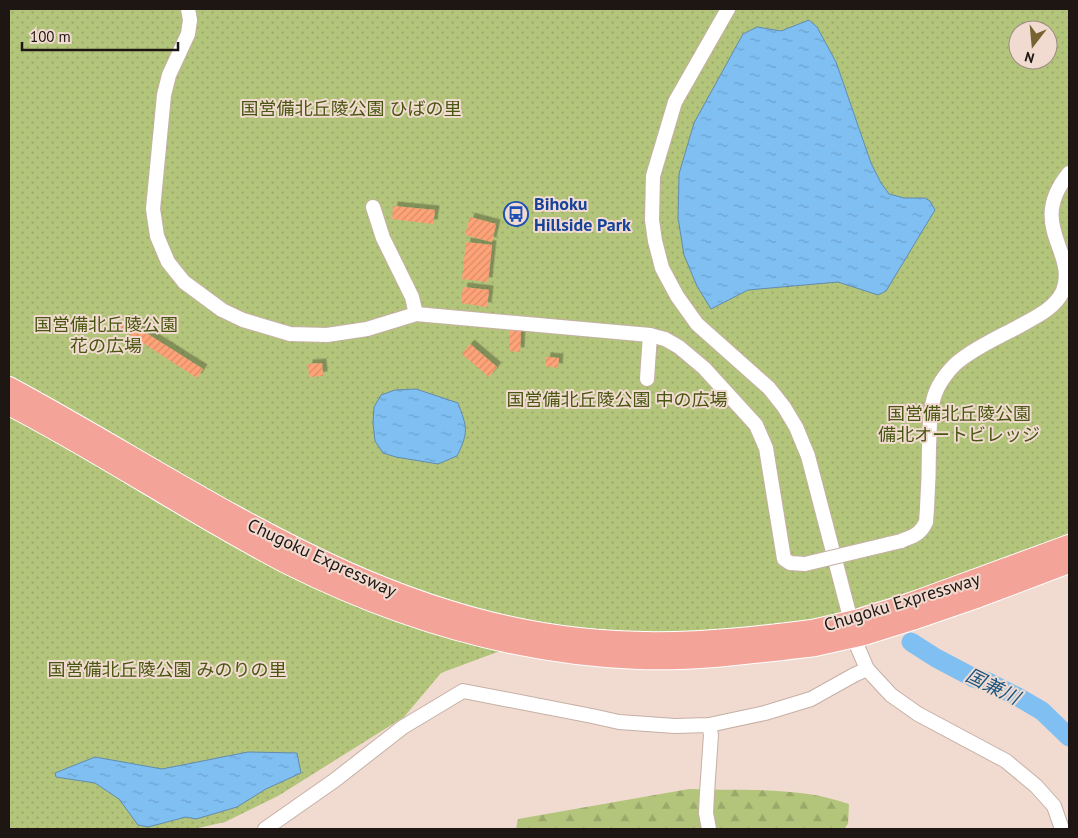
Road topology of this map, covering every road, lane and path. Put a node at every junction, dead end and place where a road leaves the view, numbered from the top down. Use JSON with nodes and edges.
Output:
{"nodes":[{"id":1,"x":188,"y":9,"type":"edge"},
{"id":2,"x":728,"y":9,"type":"edge"},
{"id":3,"x":1069,"y":173,"type":"edge"},
{"id":4,"x":373,"y":207,"type":"dead end"},
{"id":5,"x":416,"y":314,"type":"junction"},
{"id":6,"x":650,"y":335,"type":"junction"},
{"id":7,"x":647,"y":379,"type":"dead end"},
{"id":8,"x":9,"y":387,"type":"edge"},
{"id":9,"x":9,"y":404,"type":"edge"},
{"id":10,"x":1069,"y":545,"type":"edge"},
{"id":11,"x":1069,"y":562,"type":"edge"},
{"id":12,"x":910,"y":612,"type":"junction"},
{"id":13,"x":814,"y":638,"type":"junction"},
{"id":14,"x":867,"y":670,"type":"junction"},
{"id":15,"x":710,"y":725,"type":"junction"},
{"id":16,"x":265,"y":829,"type":"edge"},
{"id":17,"x":709,"y":829,"type":"edge"},
{"id":18,"x":1062,"y":829,"type":"edge"}],
"edges":[{"from":1,"to":5,"type":"street"},
{"from":2,"to":14,"type":"street"},
{"from":3,"to":6,"type":"street","bridge":true},
{"from":4,"to":5,"type":"street"},
{"from":5,"to":6,"type":"street"},
{"from":6,"to":7,"type":"street"},
{"from":8,"to":13,"type":"highway","name":"Chugoku Expressway"},
{"from":9,"to":13,"type":"highway","name":"Chugoku Expressway"},
{"from":10,"to":12,"type":"highway","name":"Chugoku Expressway"},
{"from":11,"to":12,"type":"highway","name":"Chugoku Expressway"},
{"from":12,"to":13,"type":"highway","name":"Chugoku Expressway","bridge":true},
{"from":14,"to":15,"type":"street"},
{"from":14,"to":18,"type":"street"},
{"from":15,"to":16,"type":"street"},
{"from":15,"to":17,"type":"street"}]}
